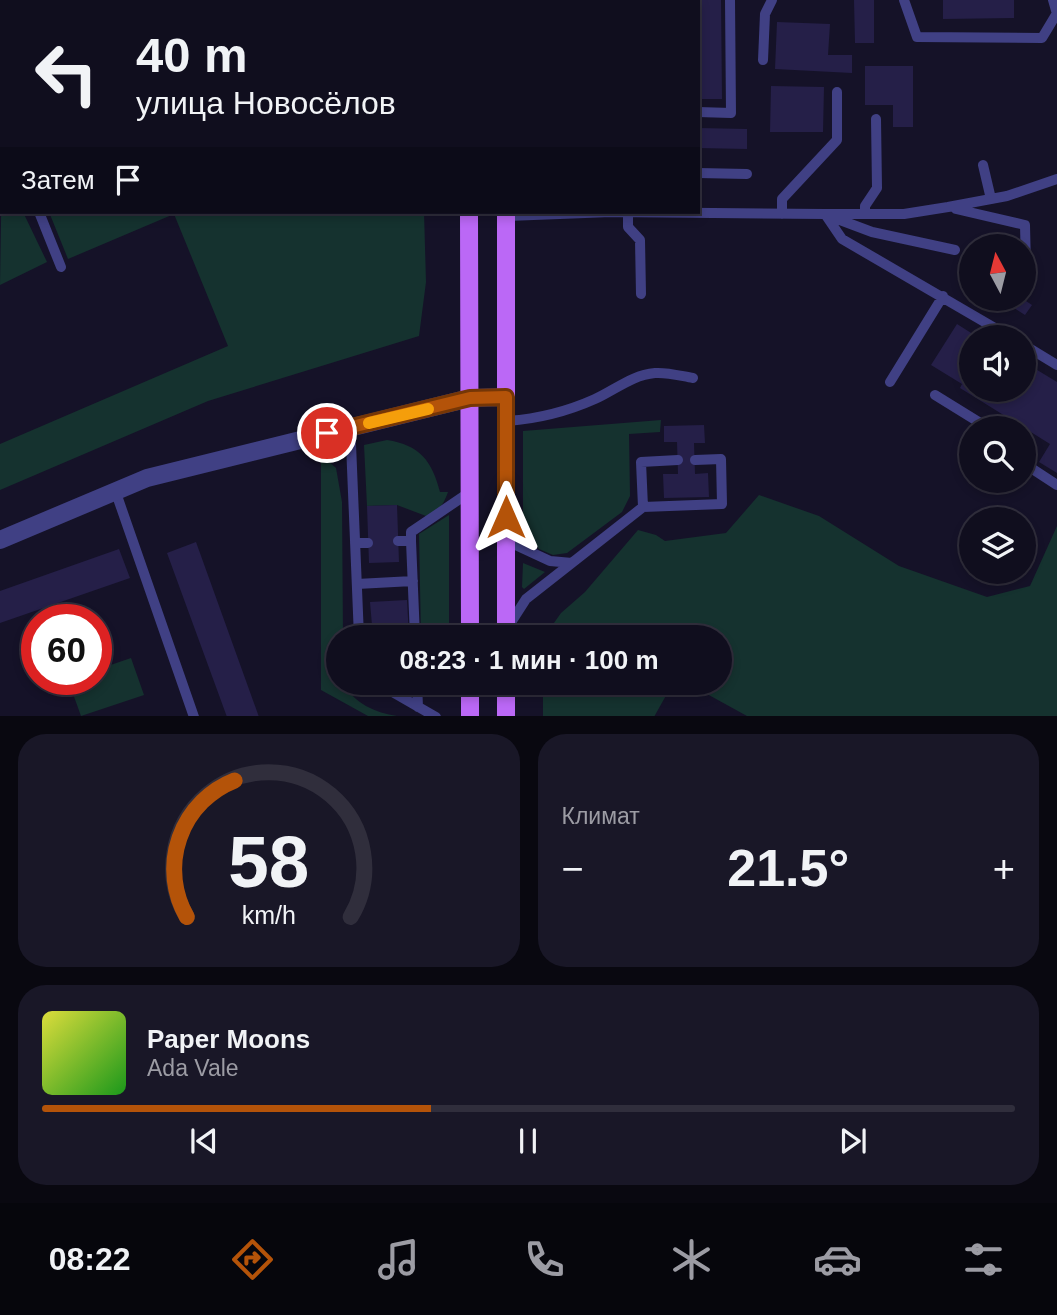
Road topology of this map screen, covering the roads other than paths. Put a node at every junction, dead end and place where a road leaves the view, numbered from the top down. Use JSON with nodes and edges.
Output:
{"nodes":[{"id":1,"x":730,"y":0,"type":"edge"},
{"id":2,"x":772,"y":0,"type":"edge"},
{"id":3,"x":904,"y":0,"type":"edge"},
{"id":4,"x":1053,"y":0,"type":"edge"},
{"id":5,"x":1057,"y":14,"type":"edge"},
{"id":6,"x":763,"y":60,"type":"dead end"},
{"id":7,"x":837,"y":92,"type":"dead end"},
{"id":8,"x":700,"y":112,"type":"edge"},
{"id":9,"x":876,"y":118,"type":"dead end"},
{"id":10,"x":983,"y":165,"type":"dead end"},
{"id":11,"x":700,"y":173,"type":"edge"},
{"id":12,"x":747,"y":174,"type":"dead end"},
{"id":13,"x":1057,"y":179,"type":"edge"},
{"id":14,"x":991,"y":199,"type":"junction"},
{"id":15,"x":948,"y":207,"type":"junction"},
{"id":16,"x":700,"y":213,"type":"edge"},
{"id":17,"x":40,"y":214,"type":"edge"},
{"id":18,"x":469,"y":214,"type":"edge"},
{"id":19,"x":506,"y":214,"type":"edge"},
{"id":20,"x":628,"y":214,"type":"edge"},
{"id":21,"x":782,"y":214,"type":"junction"},
{"id":22,"x":825,"y":214,"type":"junction"},
{"id":23,"x":865,"y":214,"type":"junction"},
{"id":24,"x":1025,"y":234,"type":"edge"},
{"id":25,"x":955,"y":250,"type":"dead end"},
{"id":26,"x":61,"y":267,"type":"dead end"},
{"id":27,"x":641,"y":294,"type":"dead end"},
{"id":28,"x":943,"y":296,"type":"junction"},
{"id":29,"x":991,"y":325,"type":"edge"},
{"id":30,"x":1036,"y":352,"type":"edge"},
{"id":31,"x":1057,"y":365,"type":"edge"},
{"id":32,"x":693,"y":378,"type":"dead end"},
{"id":33,"x":890,"y":382,"type":"dead end"},
{"id":34,"x":935,"y":395,"type":"dead end"},
{"id":35,"x":506,"y":397,"type":"junction"},
{"id":36,"x":470,"y":398,"type":"junction"},
{"id":37,"x":969,"y":416,"type":"edge"},
{"id":38,"x":506,"y":421,"type":"junction"},
{"id":39,"x":348,"y":428,"type":"junction"},
{"id":40,"x":678,"y":460,"type":"dead end"},
{"id":41,"x":695,"y":460,"type":"dead end"},
{"id":42,"x":1036,"y":471,"type":"edge"},
{"id":43,"x":1057,"y":485,"type":"edge"},
{"id":44,"x":115,"y":491,"type":"junction"},
{"id":45,"x":470,"y":491,"type":"junction"},
{"id":46,"x":643,"y":507,"type":"junction"},
{"id":47,"x":0,"y":540,"type":"edge"},
{"id":48,"x":398,"y":541,"type":"dead end"},
{"id":49,"x":411,"y":541,"type":"junction"},
{"id":50,"x":507,"y":541,"type":"junction"},
{"id":51,"x":355,"y":543,"type":"junction"},
{"id":52,"x":368,"y":543,"type":"dead end"},
{"id":53,"x":572,"y":562,"type":"junction"},
{"id":54,"x":413,"y":582,"type":"junction"},
{"id":55,"x":357,"y":584,"type":"junction"},
{"id":56,"x":359,"y":625,"type":"edge"},
{"id":57,"x":415,"y":625,"type":"edge"},
{"id":58,"x":470,"y":625,"type":"edge"},
{"id":59,"x":506,"y":625,"type":"edge"},
{"id":60,"x":511,"y":625,"type":"edge"},
{"id":61,"x":397,"y":695,"type":"edge"},
{"id":62,"x":418,"y":695,"type":"edge"},
{"id":63,"x":470,"y":695,"type":"edge"},
{"id":64,"x":506,"y":695,"type":"edge"},
{"id":65,"x":418,"y":707,"type":"junction"},
{"id":66,"x":194,"y":716,"type":"edge"},
{"id":67,"x":436,"y":716,"type":"edge"},
{"id":68,"x":470,"y":716,"type":"edge"},
{"id":69,"x":506,"y":716,"type":"edge"}],
"edges":[{"from":1,"to":8,"type":"lane"},
{"from":2,"to":6,"type":"lane"},
{"from":3,"to":5,"type":"lane"},
{"from":4,"to":5,"type":"lane"},
{"from":7,"to":21,"type":"lane"},
{"from":9,"to":23,"type":"lane"},
{"from":10,"to":14,"type":"lane"},
{"from":11,"to":12,"type":"lane"},
{"from":13,"to":14,"type":"lane"},
{"from":14,"to":15,"type":"lane"},
{"from":15,"to":23,"type":"lane"},
{"from":15,"to":24,"type":"lane"},
{"from":16,"to":21,"type":"lane"},
{"from":17,"to":26,"type":"lane"},
{"from":18,"to":36,"type":"main road"},
{"from":19,"to":35,"type":"main road"},
{"from":20,"to":27,"type":"lane"},
{"from":21,"to":22,"type":"lane"},
{"from":22,"to":23,"type":"lane"},
{"from":22,"to":25,"type":"lane"},
{"from":22,"to":28,"type":"lane"},
{"from":28,"to":29,"type":"lane"},
{"from":28,"to":33,"type":"lane"},
{"from":30,"to":31,"type":"lane"},
{"from":32,"to":38,"type":"lane"},
{"from":34,"to":37,"type":"lane"},
{"from":35,"to":36,"type":"street"},
{"from":35,"to":38,"type":"main road"},
{"from":36,"to":39,"type":"street"},
{"from":36,"to":45,"type":"main road"},
{"from":38,"to":50,"type":"main road"},
{"from":39,"to":44,"type":"street"},
{"from":39,"to":51,"type":"lane"},
{"from":40,"to":46,"type":"lane"},
{"from":41,"to":46,"type":"lane"},
{"from":42,"to":43,"type":"lane"},
{"from":44,"to":47,"type":"street"},
{"from":44,"to":66,"type":"lane"},
{"from":45,"to":49,"type":"lane"},
{"from":45,"to":58,"type":"main road"},
{"from":46,"to":53,"type":"lane"},
{"from":48,"to":49,"type":"lane"},
{"from":49,"to":54,"type":"lane"},
{"from":50,"to":53,"type":"lane"},
{"from":50,"to":59,"type":"main road"},
{"from":51,"to":52,"type":"lane"},
{"from":51,"to":55,"type":"lane"},
{"from":53,"to":60,"type":"lane"},
{"from":54,"to":55,"type":"lane"},
{"from":54,"to":57,"type":"lane"},
{"from":55,"to":56,"type":"lane"},
{"from":61,"to":65,"type":"lane"},
{"from":62,"to":65,"type":"lane"},
{"from":63,"to":68,"type":"main road"},
{"from":64,"to":69,"type":"main road"},
{"from":65,"to":67,"type":"lane"}]}
